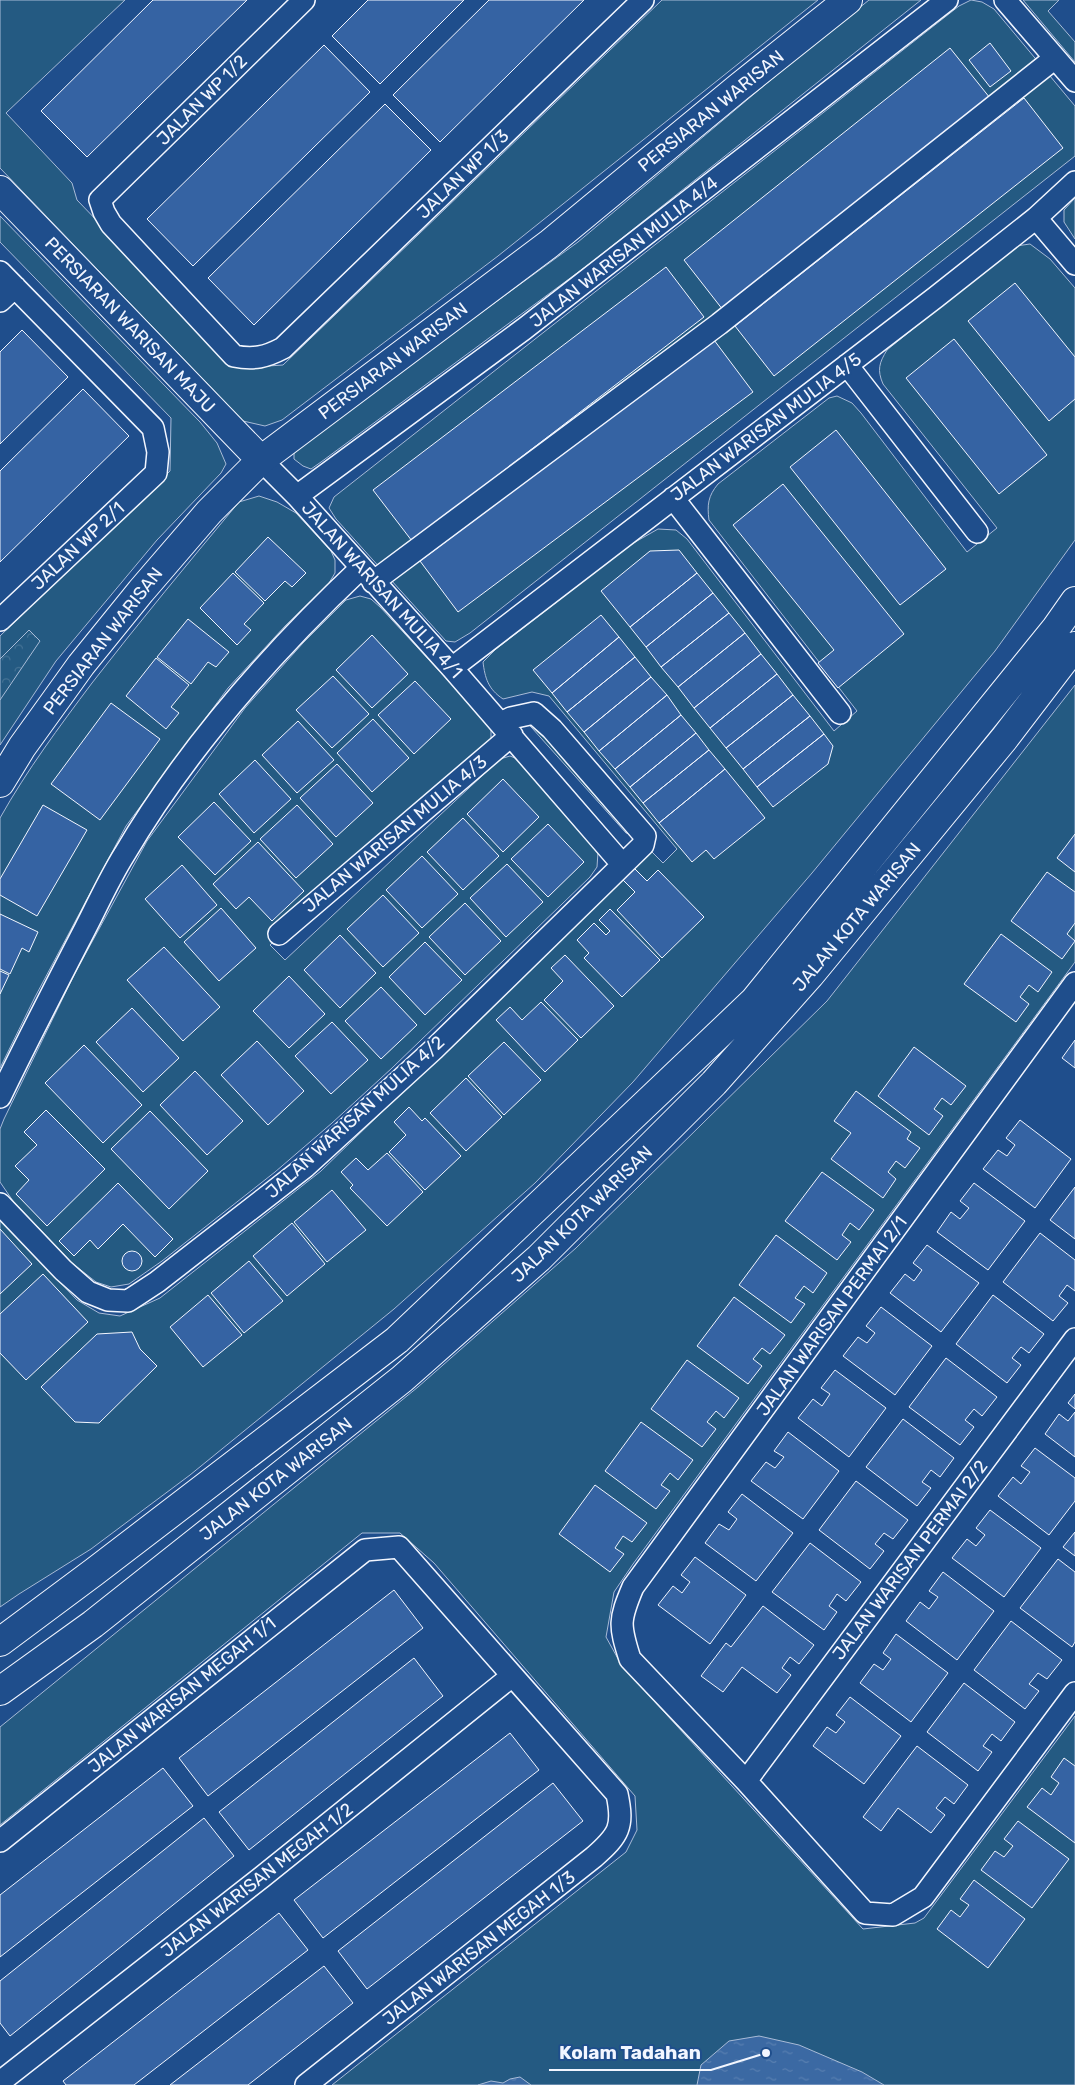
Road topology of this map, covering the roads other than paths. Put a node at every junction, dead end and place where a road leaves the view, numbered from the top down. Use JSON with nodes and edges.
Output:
{"nodes":[{"id":1,"x":304,"y":0,"type":"edge"},
{"id":2,"x":643,"y":0,"type":"edge"},
{"id":3,"x":848,"y":0,"type":"edge"},
{"id":4,"x":947,"y":0,"type":"edge"},
{"id":5,"x":1005,"y":0,"type":"edge"},
{"id":6,"x":1056,"y":58,"type":"junction"},
{"id":7,"x":1075,"y":81,"type":"edge"},
{"id":8,"x":1075,"y":182,"type":"edge"},
{"id":9,"x":0,"y":190,"type":"edge"},
{"id":10,"x":1036,"y":218,"type":"junction"},
{"id":11,"x":1075,"y":264,"type":"edge"},
{"id":12,"x":0,"y":272,"type":"edge"},
{"id":13,"x":7,"y":294,"type":"edge"},
{"id":14,"x":283,"y":348,"type":"joint"},
{"id":15,"x":847,"y":365,"type":"junction"},
{"id":16,"x":261,"y":460,"type":"junction"},
{"id":17,"x":296,"y":496,"type":"junction"},
{"id":18,"x":672,"y":498,"type":"junction"},
{"id":19,"x":977,"y":532,"type":"dead end"},
{"id":20,"x":367,"y":575,"type":"junction"},
{"id":21,"x":1075,"y":601,"type":"edge"},
{"id":22,"x":0,"y":620,"type":"edge"},
{"id":23,"x":1075,"y":646,"type":"edge"},
{"id":24,"x":452,"y":668,"type":"junction"},
{"id":25,"x":840,"y":713,"type":"dead end"},
{"id":26,"x":506,"y":728,"type":"junction"},
{"id":27,"x":0,"y":783,"type":"edge"},
{"id":28,"x":622,"y":864,"type":"junction"},
{"id":29,"x":279,"y":934,"type":"dead end"},
{"id":30,"x":1075,"y":983,"type":"edge"},
{"id":31,"x":0,"y":1097,"type":"edge"},
{"id":32,"x":0,"y":1204,"type":"edge"},
{"id":33,"x":1075,"y":1338,"type":"edge"},
{"id":34,"x":94,"y":1572,"type":"junction"},
{"id":35,"x":93,"y":1624,"type":"junction"},
{"id":36,"x":0,"y":1630,"type":"edge"},
{"id":37,"x":0,"y":1642,"type":"edge"},
{"id":38,"x":512,"y":1676,"type":"junction"},
{"id":39,"x":0,"y":1691,"type":"edge"},
{"id":40,"x":1075,"y":1693,"type":"edge"},
{"id":41,"x":0,"y":1712,"type":"edge"},
{"id":42,"x":746,"y":1781,"type":"junction"},
{"id":43,"x":0,"y":1841,"type":"edge"},
{"id":44,"x":0,"y":2084,"type":"edge"},
{"id":45,"x":306,"y":2085,"type":"edge"}],
"edges":[{"from":1,"to":14,"type":"street","name":"JALAN WP 1/2"},
{"from":2,"to":14,"type":"street","name":"JALAN WP 1/3"},
{"from":3,"to":16,"type":"street","name":"PERSIARAN WARISAN"},
{"from":4,"to":17,"type":"street","name":"JALAN WARISAN MULIA 4/4"},
{"from":5,"to":6,"type":"street"},
{"from":6,"to":7,"type":"street"},
{"from":6,"to":20,"type":"street"},
{"from":8,"to":10,"type":"street","name":"JALAN WARISAN MULIA 4/5"},
{"from":9,"to":16,"type":"street","name":"PERSIARAN WARISAN MAJU"},
{"from":10,"to":11,"type":"street"},
{"from":10,"to":15,"type":"street","name":"JALAN WARISAN MULIA 4/5"},
{"from":12,"to":13,"type":"street"},
{"from":13,"to":22,"type":"street","name":"JALAN WP 2/1"},
{"from":15,"to":18,"type":"street","name":"JALAN WARISAN MULIA 4/5"},
{"from":15,"to":19,"type":"street"},
{"from":16,"to":17,"type":"street","name":"JALAN WARISAN MULIA 4/1"},
{"from":16,"to":27,"type":"street","name":"PERSIARAN WARISAN"},
{"from":17,"to":20,"type":"street","name":"JALAN WARISAN MULIA 4/1"},
{"from":18,"to":24,"type":"street","name":"JALAN WARISAN MULIA 4/5"},
{"from":18,"to":25,"type":"street"},
{"from":20,"to":24,"type":"street","name":"JALAN WARISAN MULIA 4/1"},
{"from":20,"to":31,"type":"street"},
{"from":21,"to":34,"type":"street","name":"JALAN KOTA WARISAN"},
{"from":23,"to":35,"type":"street","name":"JALAN KOTA WARISAN"},
{"from":24,"to":26,"type":"street","name":"JALAN WARISAN MULIA 4/1"},
{"from":26,"to":28,"type":"street","name":"JALAN WARISAN MULIA 4/1"},
{"from":26,"to":28,"type":"street"},
{"from":26,"to":29,"type":"street","name":"JALAN WARISAN MULIA 4/3"},
{"from":28,"to":32,"type":"street","name":"JALAN WARISAN MULIA 4/2"},
{"from":30,"to":42,"type":"street","name":"JALAN WARISAN PERMAI 2/1"},
{"from":33,"to":42,"type":"street","name":"JALAN WARISAN PERMAI 2/2"},
{"from":34,"to":36,"type":"street"},
{"from":34,"to":37,"type":"street","name":"JALAN KOTA WARISAN"},
{"from":35,"to":39,"type":"street","name":"JALAN KOTA WARISAN"},
{"from":35,"to":41,"type":"street"},
{"from":38,"to":43,"type":"street","name":"JALAN WARISAN MEGAH 1/1"},
{"from":38,"to":44,"type":"street","name":"JALAN WARISAN MEGAH 1/2"},
{"from":38,"to":45,"type":"street","name":"JALAN WARISAN MEGAH 1/3"},
{"from":40,"to":42,"type":"street"}]}
